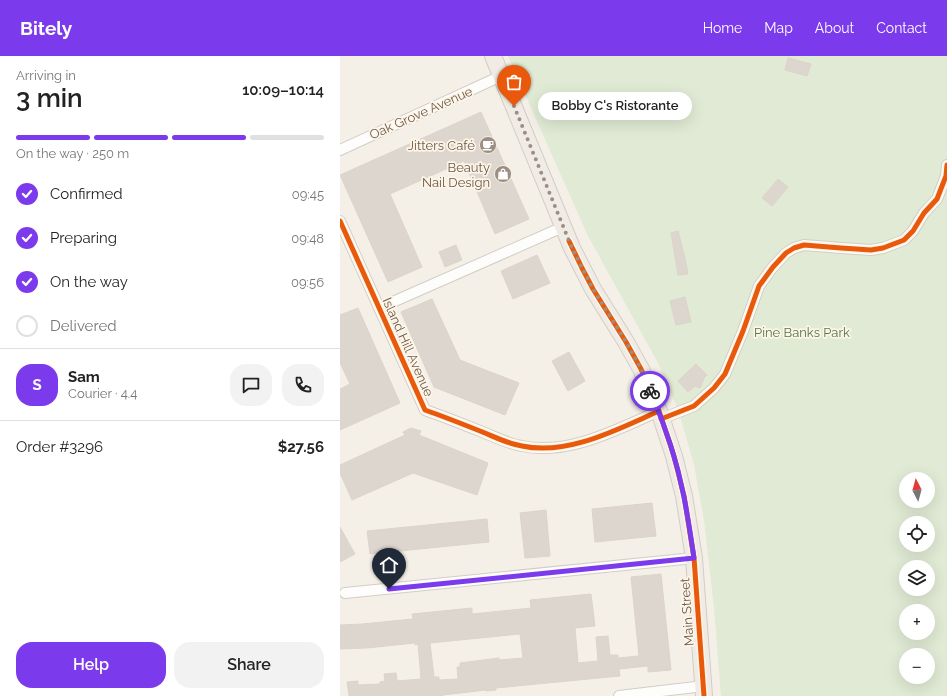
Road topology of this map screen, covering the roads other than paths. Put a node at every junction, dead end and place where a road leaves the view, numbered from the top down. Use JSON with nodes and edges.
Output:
{"nodes":[{"id":1,"x":493,"y":56,"type":"edge"},
{"id":2,"x":502,"y":76,"type":"junction"},
{"id":3,"x":340,"y":150,"type":"edge"},
{"id":4,"x":947,"y":165,"type":"edge"},
{"id":5,"x":340,"y":221,"type":"edge"},
{"id":6,"x":563,"y":227,"type":"junction"},
{"id":7,"x":379,"y":308,"type":"junction"},
{"id":8,"x":660,"y":415,"type":"junction"},
{"id":9,"x":694,"y":558,"type":"junction"},
{"id":10,"x":345,"y":594,"type":"dead end"},
{"id":11,"x":704,"y":691,"type":"edge"},
{"id":12,"x":619,"y":696,"type":"edge"}],
"edges":[{"from":1,"to":2,"type":"main road","name":"Main Street"},
{"from":2,"to":3,"type":"street","name":"Oak Grove Avenue"},
{"from":2,"to":6,"type":"main road","name":"Main Street"},
{"from":4,"to":8,"type":"street","name":"Island Hill Avenue"},
{"from":5,"to":7,"type":"street","name":"Island Hill Avenue"},
{"from":6,"to":7,"type":"street"},
{"from":6,"to":8,"type":"main road","name":"Main Street"},
{"from":7,"to":8,"type":"street","name":"Island Hill Avenue"},
{"from":8,"to":9,"type":"main road","name":"Main Street"},
{"from":9,"to":10,"type":"street"},
{"from":9,"to":11,"type":"main road","name":"Main Street"},
{"from":11,"to":12,"type":"street"}]}
